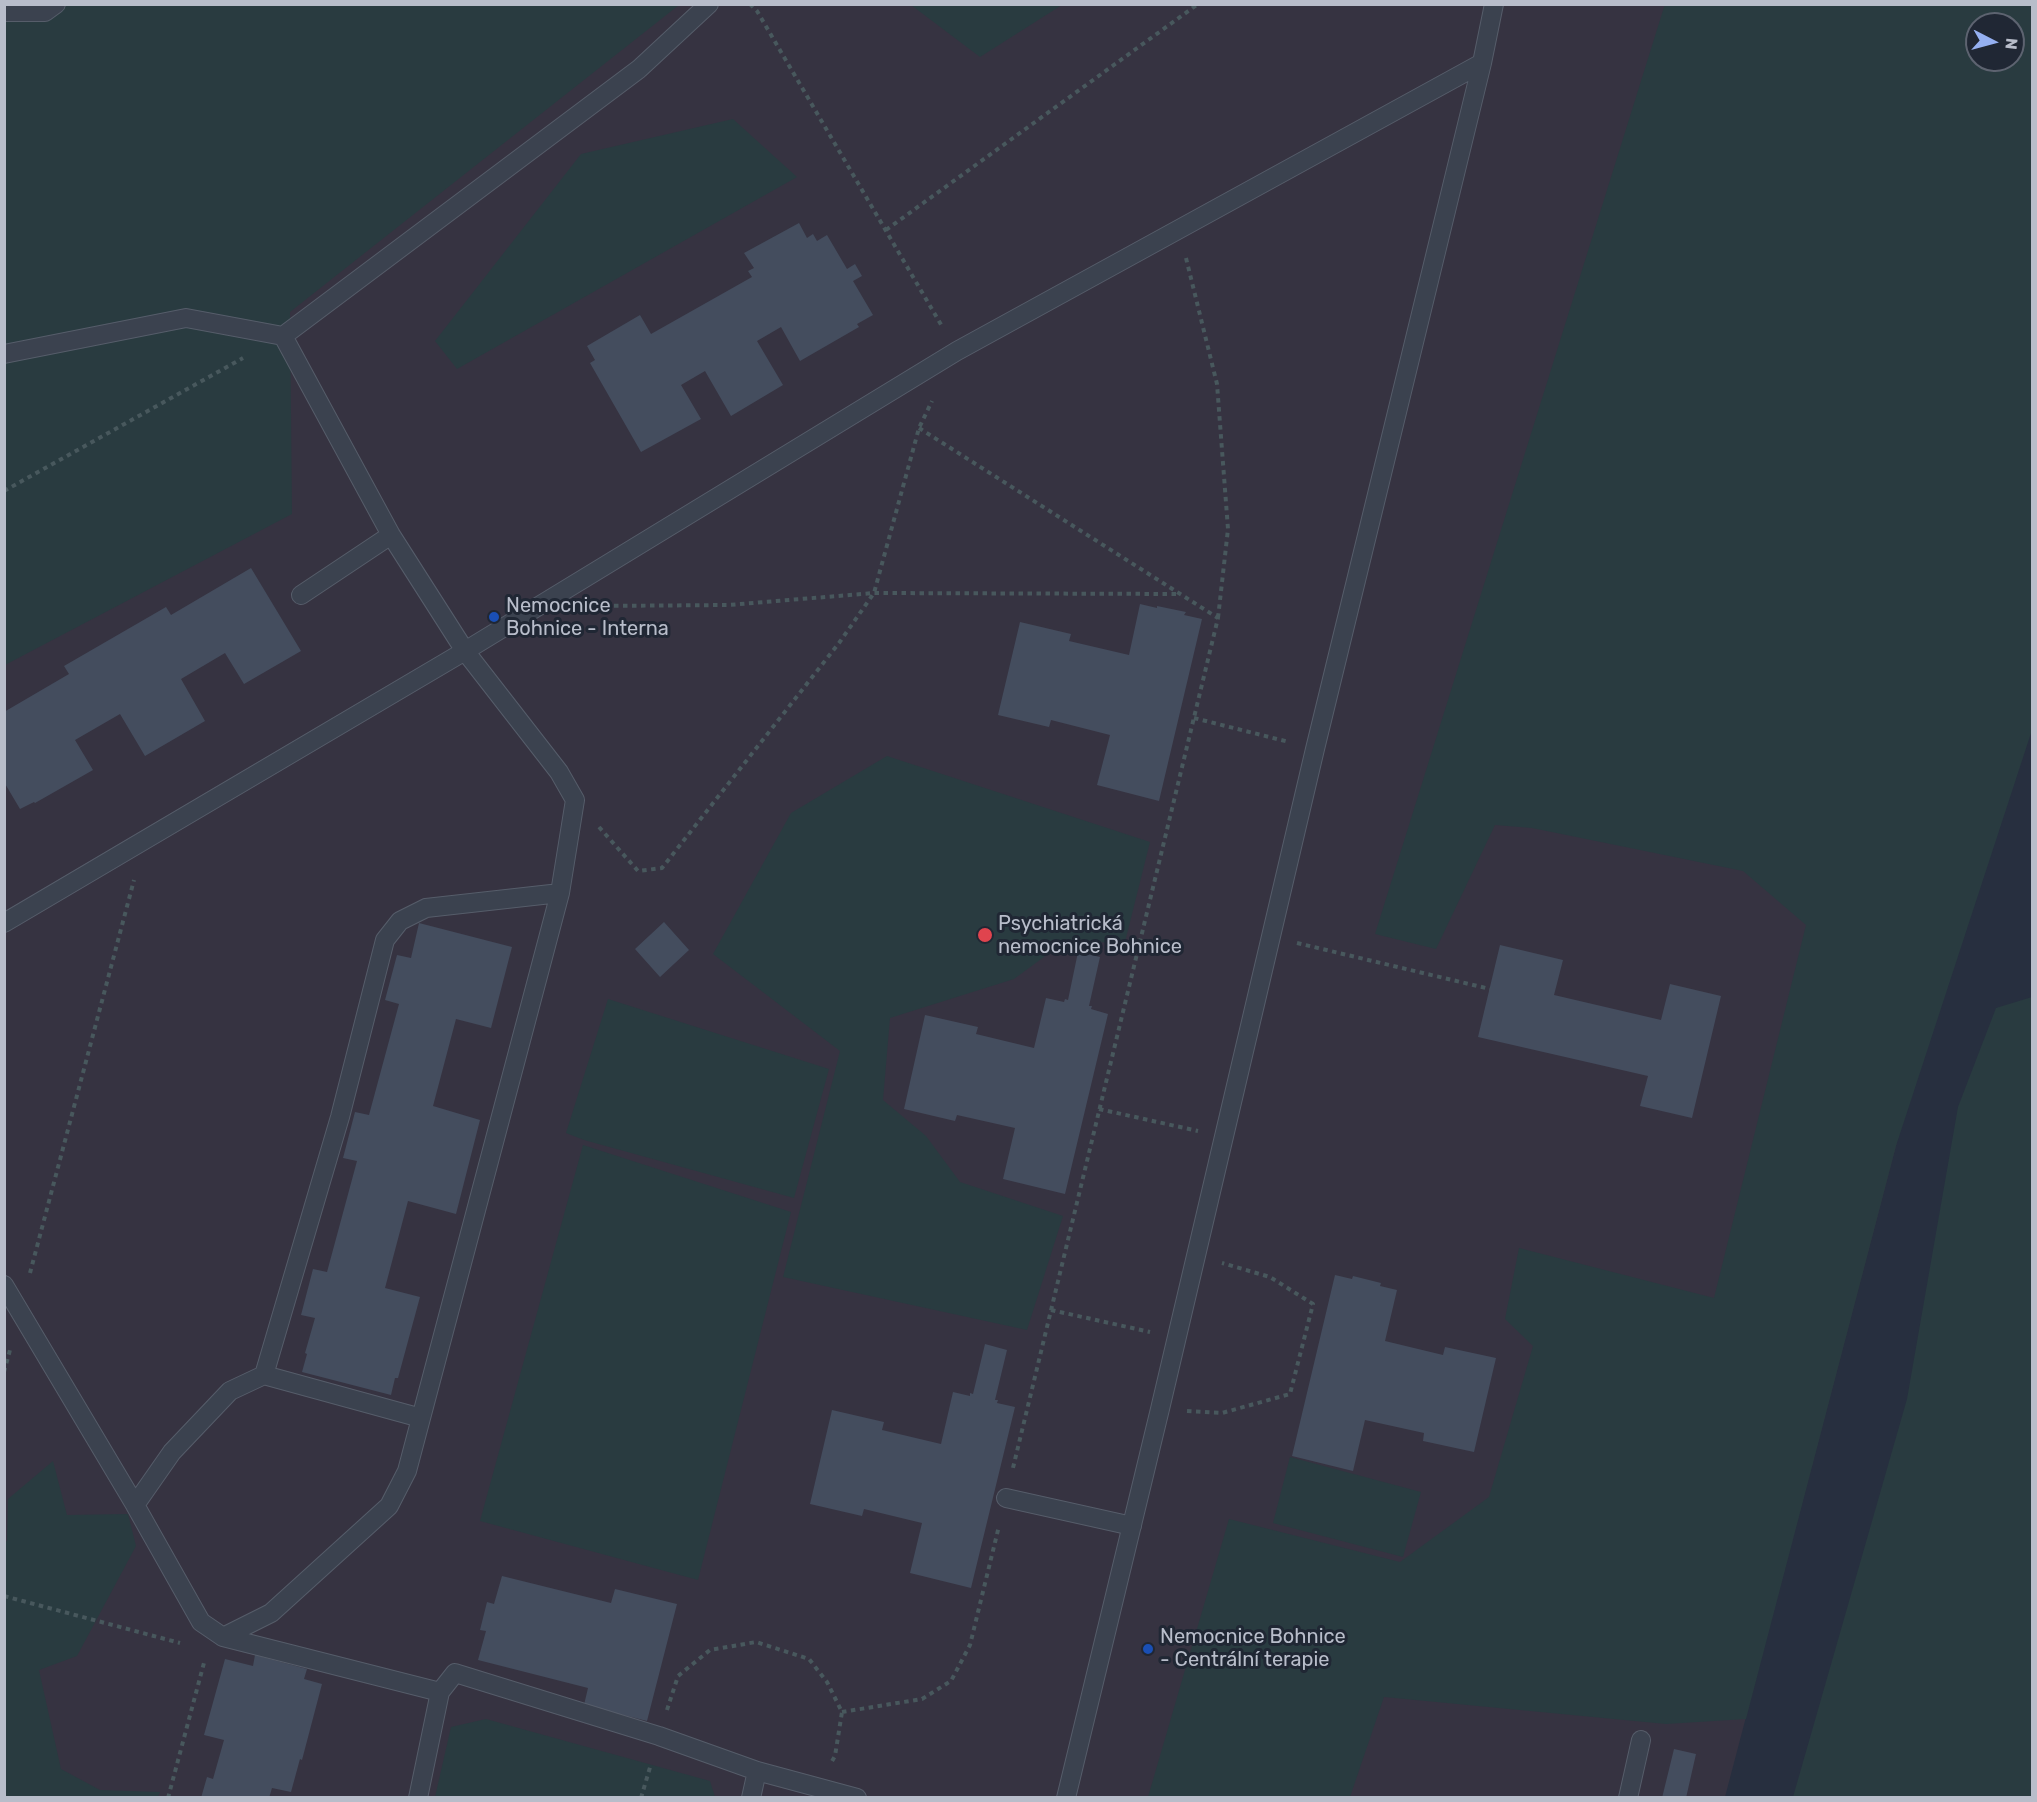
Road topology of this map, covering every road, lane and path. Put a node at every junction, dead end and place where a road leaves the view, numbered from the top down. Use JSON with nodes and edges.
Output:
{"nodes":[{"id":1,"x":56,"y":4,"type":"edge"},
{"id":2,"x":709,"y":4,"type":"edge"},
{"id":3,"x":750,"y":4,"type":"edge"},
{"id":4,"x":1198,"y":4,"type":"edge"},
{"id":5,"x":1494,"y":4,"type":"edge"},
{"id":6,"x":4,"y":12,"type":"edge"},
{"id":7,"x":1482,"y":63,"type":"junction"},
{"id":8,"x":1179,"y":229,"type":"junction"},
{"id":9,"x":886,"y":230,"type":"junction"},
{"id":10,"x":283,"y":336,"type":"junction"},
{"id":11,"x":957,"y":351,"type":"junction"},
{"id":12,"x":4,"y":354,"type":"edge"},
{"id":13,"x":933,"y":399,"type":"dead end"},
{"id":14,"x":919,"y":428,"type":"junction"},
{"id":15,"x":4,"y":491,"type":"edge"},
{"id":16,"x":391,"y":535,"type":"junction"},
{"id":17,"x":874,"y":593,"type":"junction"},
{"id":18,"x":1180,"y":594,"type":"junction"},
{"id":19,"x":302,"y":595,"type":"dead end"},
{"id":20,"x":585,"y":607,"type":"dead end"},
{"id":21,"x":1218,"y":618,"type":"junction"},
{"id":22,"x":465,"y":651,"type":"junction"},
{"id":23,"x":1194,"y":718,"type":"junction"},
{"id":24,"x":1315,"y":749,"type":"junction"},
{"id":25,"x":575,"y":800,"type":"junction"},
{"id":26,"x":144,"y":840,"type":"junction"},
{"id":27,"x":560,"y":893,"type":"junction"},
{"id":28,"x":4,"y":923,"type":"edge"},
{"id":29,"x":1293,"y":954,"type":"dead end"},
{"id":30,"x":1490,"y":990,"type":"dead end"},
{"id":31,"x":1099,"y":1109,"type":"junction"},
{"id":32,"x":1224,"y":1136,"type":"junction"},
{"id":33,"x":1196,"y":1255,"type":"junction"},
{"id":34,"x":4,"y":1285,"type":"edge"},
{"id":35,"x":1051,"y":1310,"type":"junction"},
{"id":36,"x":12,"y":1313,"type":"edge"},
{"id":37,"x":1177,"y":1338,"type":"junction"},
{"id":38,"x":4,"y":1372,"type":"edge"},
{"id":39,"x":264,"y":1376,"type":"junction"},
{"id":40,"x":1188,"y":1400,"type":"dead end"},
{"id":41,"x":421,"y":1418,"type":"junction"},
{"id":42,"x":1006,"y":1498,"type":"junction"},
{"id":43,"x":135,"y":1505,"type":"junction"},
{"id":44,"x":1132,"y":1526,"type":"junction"},
{"id":45,"x":4,"y":1596,"type":"edge"},
{"id":46,"x":223,"y":1637,"type":"junction"},
{"id":47,"x":207,"y":1651,"type":"junction"},
{"id":48,"x":440,"y":1692,"type":"junction"},
{"id":49,"x":842,"y":1712,"type":"junction"},
{"id":50,"x":659,"y":1736,"type":"junction"},
{"id":51,"x":1641,"y":1740,"type":"dead end"},
{"id":52,"x":757,"y":1771,"type":"junction"},
{"id":53,"x":819,"y":1788,"type":"junction"},
{"id":54,"x":168,"y":1797,"type":"edge"},
{"id":55,"x":418,"y":1797,"type":"edge"},
{"id":56,"x":641,"y":1797,"type":"edge"},
{"id":57,"x":751,"y":1797,"type":"edge"},
{"id":58,"x":857,"y":1797,"type":"edge"},
{"id":59,"x":1066,"y":1797,"type":"edge"},
{"id":60,"x":1628,"y":1797,"type":"edge"}],
"edges":[{"from":1,"to":6,"type":"lane"},
{"from":2,"to":10,"type":"lane"},
{"from":3,"to":9,"type":"path"},
{"from":4,"to":9,"type":"path"},
{"from":5,"to":7,"type":"lane"},
{"from":7,"to":8,"type":"lane"},
{"from":7,"to":24,"type":"lane"},
{"from":8,"to":11,"type":"lane"},
{"from":8,"to":21,"type":"path"},
{"from":9,"to":11,"type":"path"},
{"from":10,"to":12,"type":"lane"},
{"from":10,"to":15,"type":"path"},
{"from":10,"to":16,"type":"lane"},
{"from":11,"to":22,"type":"lane"},
{"from":13,"to":14,"type":"path"},
{"from":14,"to":17,"type":"path"},
{"from":14,"to":18,"type":"path"},
{"from":16,"to":19,"type":"lane"},
{"from":16,"to":22,"type":"lane"},
{"from":17,"to":18,"type":"path"},
{"from":17,"to":20,"type":"path"},
{"from":17,"to":25,"type":"path"},
{"from":18,"to":21,"type":"path"},
{"from":21,"to":23,"type":"path"},
{"from":22,"to":25,"type":"lane"},
{"from":22,"to":26,"type":"lane"},
{"from":23,"to":24,"type":"path"},
{"from":23,"to":31,"type":"path"},
{"from":24,"to":32,"type":"lane"},
{"from":25,"to":27,"type":"lane"},
{"from":26,"to":28,"type":"lane"},
{"from":26,"to":36,"type":"path"},
{"from":27,"to":39,"type":"lane"},
{"from":27,"to":41,"type":"lane"},
{"from":29,"to":30,"type":"path"},
{"from":31,"to":32,"type":"path"},
{"from":31,"to":35,"type":"path"},
{"from":32,"to":33,"type":"lane"},
{"from":33,"to":37,"type":"lane"},
{"from":33,"to":40,"type":"path"},
{"from":34,"to":36,"type":"lane"},
{"from":35,"to":37,"type":"path"},
{"from":35,"to":42,"type":"path"},
{"from":36,"to":38,"type":"path"},
{"from":36,"to":43,"type":"lane"},
{"from":37,"to":44,"type":"lane"},
{"from":39,"to":41,"type":"lane"},
{"from":39,"to":43,"type":"lane"},
{"from":41,"to":46,"type":"lane"},
{"from":42,"to":44,"type":"lane"},
{"from":42,"to":49,"type":"path"},
{"from":43,"to":46,"type":"lane"},
{"from":44,"to":59,"type":"lane"},
{"from":45,"to":47,"type":"path"},
{"from":46,"to":47,"type":"path"},
{"from":46,"to":48,"type":"lane"},
{"from":47,"to":54,"type":"path"},
{"from":48,"to":50,"type":"lane"},
{"from":48,"to":55,"type":"lane"},
{"from":49,"to":50,"type":"path"},
{"from":49,"to":53,"type":"path"},
{"from":50,"to":52,"type":"lane"},
{"from":50,"to":56,"type":"path"},
{"from":51,"to":60,"type":"lane"},
{"from":52,"to":53,"type":"lane"},
{"from":52,"to":57,"type":"lane"},
{"from":53,"to":58,"type":"lane"}]}
